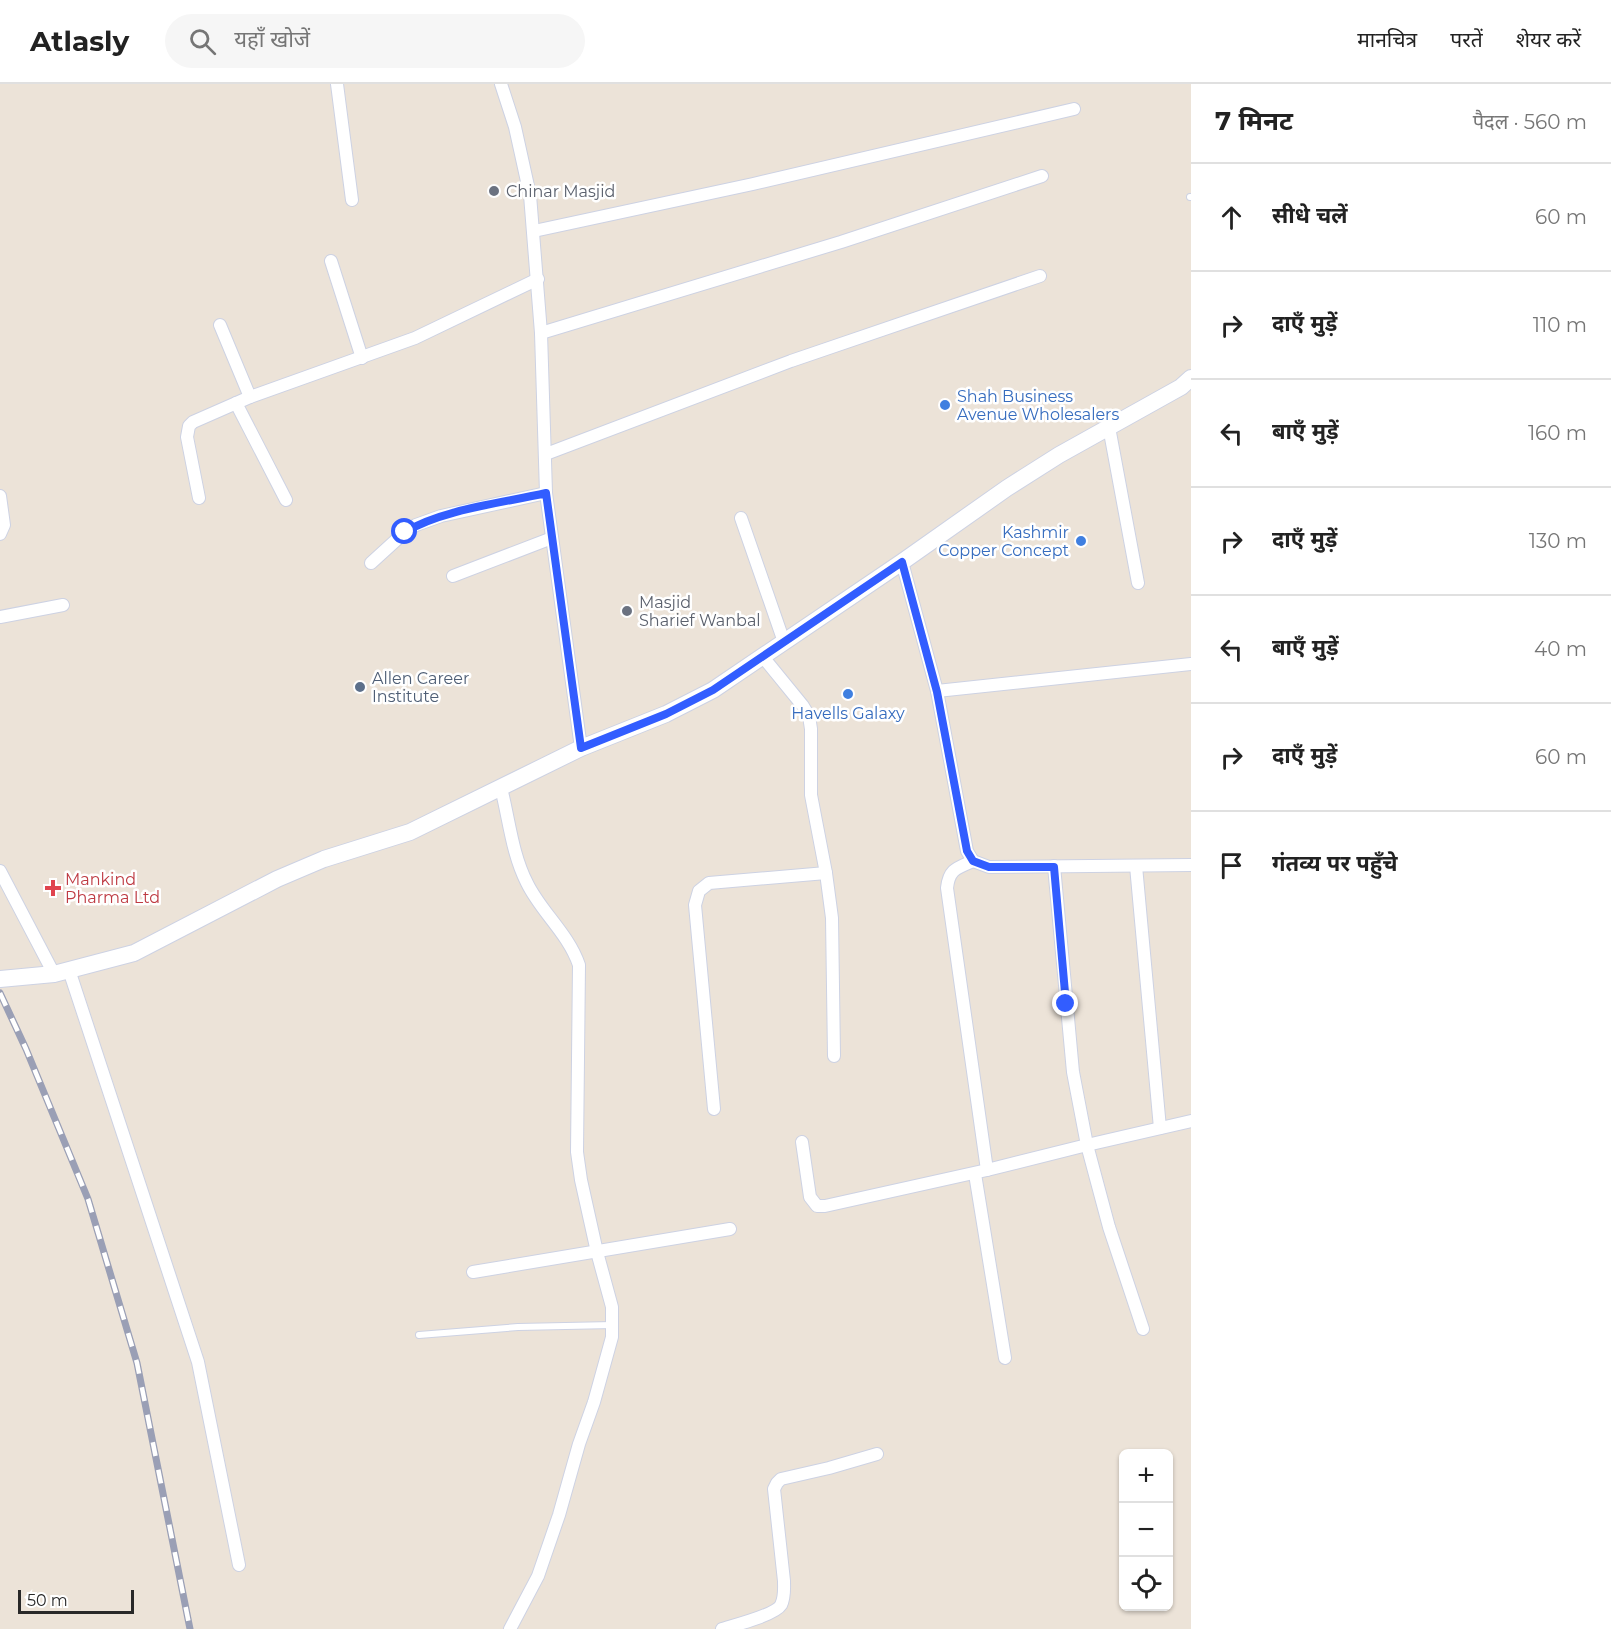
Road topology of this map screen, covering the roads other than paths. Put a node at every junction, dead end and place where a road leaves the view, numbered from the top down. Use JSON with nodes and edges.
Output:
{"nodes":[{"id":1,"x":336,"y":84,"type":"edge"},
{"id":2,"x":501,"y":84,"type":"edge"},
{"id":3,"x":1074,"y":109,"type":"dead end"},
{"id":4,"x":1042,"y":176,"type":"dead end"},
{"id":5,"x":352,"y":200,"type":"dead end"},
{"id":6,"x":534,"y":231,"type":"junction"},
{"id":7,"x":331,"y":261,"type":"dead end"},
{"id":8,"x":1040,"y":276,"type":"dead end"},
{"id":9,"x":538,"y":279,"type":"junction"},
{"id":10,"x":220,"y":325,"type":"dead end"},
{"id":11,"x":542,"y":333,"type":"junction"},
{"id":12,"x":362,"y":358,"type":"junction"},
{"id":13,"x":1188,"y":384,"type":"edge"},
{"id":14,"x":250,"y":398,"type":"junction"},
{"id":15,"x":236,"y":403,"type":"junction"},
{"id":16,"x":1108,"y":427,"type":"junction"},
{"id":17,"x":546,"y":454,"type":"junction"},
{"id":18,"x":546,"y":493,"type":"junction"},
{"id":19,"x":0,"y":496,"type":"edge"},
{"id":20,"x":199,"y":498,"type":"dead end"},
{"id":21,"x":286,"y":500,"type":"dead end"},
{"id":22,"x":741,"y":518,"type":"dead end"},
{"id":23,"x":0,"y":534,"type":"edge"},
{"id":24,"x":552,"y":538,"type":"junction"},
{"id":25,"x":902,"y":562,"type":"junction"},
{"id":26,"x":371,"y":563,"type":"dead end"},
{"id":27,"x":453,"y":576,"type":"dead end"},
{"id":28,"x":1137,"y":582,"type":"dead end"},
{"id":29,"x":63,"y":605,"type":"dead end"},
{"id":30,"x":0,"y":616,"type":"edge"},
{"id":31,"x":784,"y":642,"type":"junction"},
{"id":32,"x":763,"y":657,"type":"junction"},
{"id":33,"x":1191,"y":664,"type":"edge"},
{"id":34,"x":937,"y":692,"type":"junction"},
{"id":35,"x":581,"y":748,"type":"junction"},
{"id":36,"x":501,"y":788,"type":"junction"},
{"id":37,"x":973,"y":861,"type":"junction"},
{"id":38,"x":1191,"y":865,"type":"edge"},
{"id":39,"x":1136,"y":866,"type":"junction"},
{"id":40,"x":1054,"y":867,"type":"junction"},
{"id":41,"x":0,"y":871,"type":"edge"},
{"id":42,"x":826,"y":873,"type":"junction"},
{"id":43,"x":62,"y":972,"type":"junction"},
{"id":44,"x":0,"y":979,"type":"edge"},
{"id":45,"x":834,"y":1056,"type":"dead end"},
{"id":46,"x":714,"y":1109,"type":"dead end"},
{"id":47,"x":1191,"y":1121,"type":"edge"},
{"id":48,"x":1160,"y":1128,"type":"junction"},
{"id":49,"x":802,"y":1142,"type":"dead end"},
{"id":50,"x":1087,"y":1145,"type":"junction"},
{"id":51,"x":981,"y":1172,"type":"junction"},
{"id":52,"x":730,"y":1229,"type":"dead end"},
{"id":53,"x":597,"y":1252,"type":"junction"},
{"id":54,"x":473,"y":1272,"type":"dead end"},
{"id":55,"x":613,"y":1325,"type":"junction"},
{"id":56,"x":1143,"y":1329,"type":"dead end"},
{"id":57,"x":419,"y":1335,"type":"dead end"},
{"id":58,"x":1005,"y":1358,"type":"dead end"},
{"id":59,"x":877,"y":1454,"type":"dead end"},
{"id":60,"x":239,"y":1565,"type":"dead end"},
{"id":61,"x":510,"y":1629,"type":"edge"},
{"id":62,"x":722,"y":1629,"type":"edge"}],
"edges":[{"from":1,"to":5,"type":"street"},
{"from":2,"to":6,"type":"street"},
{"from":3,"to":6,"type":"street"},
{"from":4,"to":11,"type":"street"},
{"from":6,"to":9,"type":"street"},
{"from":7,"to":12,"type":"street"},
{"from":8,"to":17,"type":"street"},
{"from":9,"to":11,"type":"street"},
{"from":9,"to":12,"type":"street"},
{"from":10,"to":14,"type":"street"},
{"from":11,"to":17,"type":"street"},
{"from":12,"to":14,"type":"street"},
{"from":13,"to":16,"type":"main road"},
{"from":14,"to":15,"type":"street"},
{"from":15,"to":20,"type":"street"},
{"from":15,"to":21,"type":"street"},
{"from":16,"to":25,"type":"main road"},
{"from":16,"to":28,"type":"street"},
{"from":17,"to":18,"type":"street"},
{"from":18,"to":24,"type":"street"},
{"from":18,"to":26,"type":"street"},
{"from":19,"to":23,"type":"street"},
{"from":22,"to":31,"type":"street"},
{"from":24,"to":27,"type":"street"},
{"from":24,"to":35,"type":"street"},
{"from":25,"to":31,"type":"main road"},
{"from":25,"to":34,"type":"street"},
{"from":29,"to":30,"type":"street"},
{"from":31,"to":32,"type":"main road"},
{"from":32,"to":35,"type":"main road"},
{"from":32,"to":42,"type":"street"},
{"from":33,"to":34,"type":"street"},
{"from":34,"to":37,"type":"street"},
{"from":35,"to":36,"type":"main road"},
{"from":36,"to":43,"type":"main road"},
{"from":36,"to":53,"type":"street"},
{"from":37,"to":40,"type":"street"},
{"from":37,"to":51,"type":"street"},
{"from":38,"to":39,"type":"street"},
{"from":39,"to":40,"type":"street"},
{"from":39,"to":48,"type":"street"},
{"from":40,"to":50,"type":"street"},
{"from":41,"to":43,"type":"street"},
{"from":42,"to":45,"type":"street"},
{"from":42,"to":46,"type":"street"},
{"from":43,"to":44,"type":"main road"},
{"from":43,"to":60,"type":"street"},
{"from":47,"to":48,"type":"street"},
{"from":48,"to":50,"type":"street"},
{"from":49,"to":51,"type":"street"},
{"from":50,"to":51,"type":"street"},
{"from":50,"to":56,"type":"street"},
{"from":51,"to":58,"type":"street"},
{"from":52,"to":53,"type":"street"},
{"from":53,"to":54,"type":"street"},
{"from":53,"to":55,"type":"street"},
{"from":55,"to":57,"type":"lane"},
{"from":55,"to":61,"type":"street"},
{"from":59,"to":62,"type":"street"}]}
